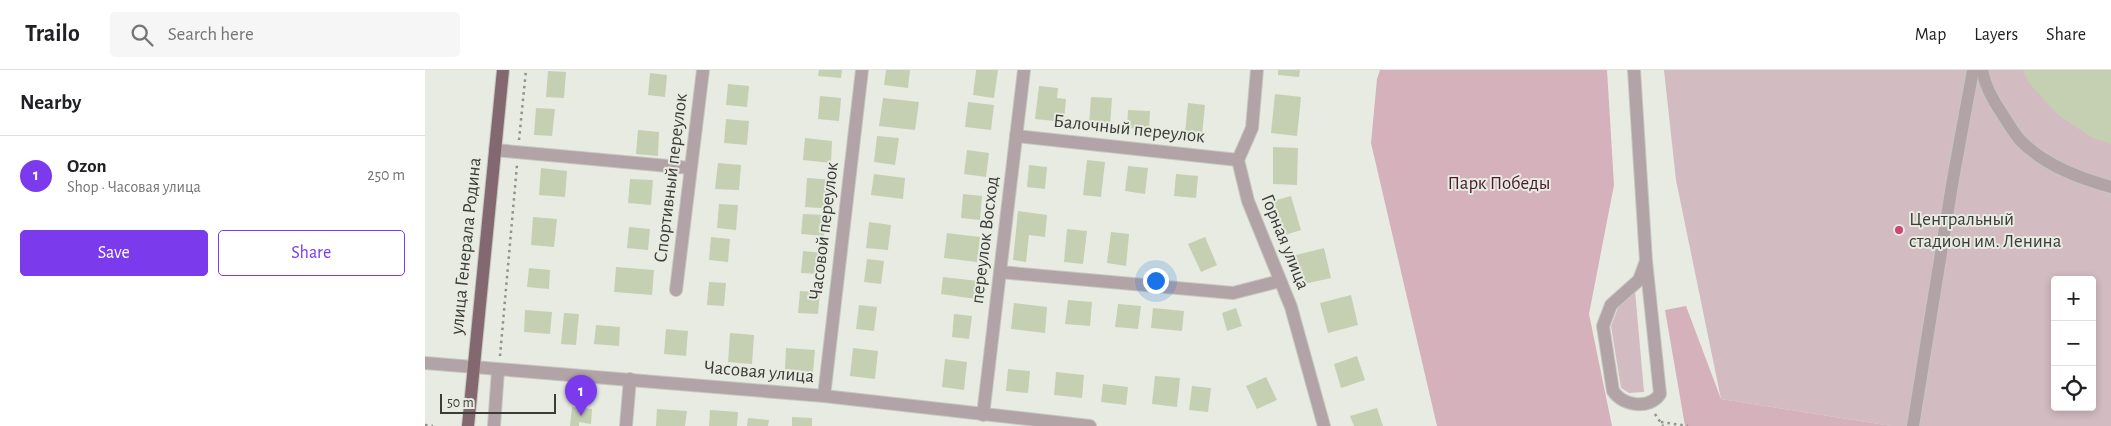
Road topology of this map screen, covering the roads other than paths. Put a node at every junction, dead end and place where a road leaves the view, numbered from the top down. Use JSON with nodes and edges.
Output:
{"nodes":[{"id":1,"x":503,"y":70,"type":"edge"},
{"id":2,"x":703,"y":70,"type":"edge"},
{"id":3,"x":862,"y":70,"type":"edge"},
{"id":4,"x":1024,"y":70,"type":"edge"},
{"id":5,"x":1257,"y":70,"type":"edge"},
{"id":6,"x":1634,"y":70,"type":"edge"},
{"id":7,"x":1973,"y":70,"type":"edge"},
{"id":8,"x":1982,"y":70,"type":"edge"},
{"id":9,"x":1016,"y":136,"type":"junction"},
{"id":10,"x":495,"y":150,"type":"junction"},
{"id":11,"x":1238,"y":160,"type":"junction"},
{"id":12,"x":690,"y":168,"type":"junction"},
{"id":13,"x":2111,"y":187,"type":"edge"},
{"id":14,"x":1646,"y":261,"type":"junction"},
{"id":15,"x":1000,"y":272,"type":"junction"},
{"id":16,"x":1280,"y":281,"type":"junction"},
{"id":17,"x":676,"y":290,"type":"dead end"},
{"id":18,"x":425,"y":363,"type":"edge"},
{"id":19,"x":473,"y":367,"type":"junction"},
{"id":20,"x":498,"y":370,"type":"junction"},
{"id":21,"x":630,"y":379,"type":"junction"},
{"id":22,"x":824,"y":396,"type":"junction"},
{"id":23,"x":983,"y":415,"type":"junction"},
{"id":24,"x":468,"y":426,"type":"edge"},
{"id":25,"x":494,"y":426,"type":"edge"},
{"id":26,"x":626,"y":426,"type":"edge"},
{"id":27,"x":1089,"y":426,"type":"edge"},
{"id":28,"x":1324,"y":426,"type":"edge"},
{"id":29,"x":1913,"y":426,"type":"edge"}],
"edges":[{"from":1,"to":10,"type":"main road","name":"улица Генерала Родина"},
{"from":2,"to":12,"type":"street","name":"Спортивный переулок"},
{"from":3,"to":22,"type":"street","name":"Часовой переулок"},
{"from":4,"to":9,"type":"street","name":"переулок Восход"},
{"from":5,"to":11,"type":"street"},
{"from":6,"to":14,"type":"street"},
{"from":7,"to":29,"type":"street"},
{"from":8,"to":13,"type":"street"},
{"from":9,"to":11,"type":"street","name":"Балочный переулок"},
{"from":9,"to":15,"type":"street","name":"переулок Восход"},
{"from":10,"to":12,"type":"street"},
{"from":10,"to":19,"type":"main road","name":"улица Генерала Родина"},
{"from":11,"to":16,"type":"street","name":"Горная улица"},
{"from":12,"to":17,"type":"street","name":"Спортивный переулок"},
{"from":14,"to":14,"type":"street"},
{"from":15,"to":16,"type":"street"},
{"from":15,"to":23,"type":"street","name":"переулок Восход"},
{"from":16,"to":28,"type":"street","name":"Горная улица"},
{"from":18,"to":19,"type":"street","name":"Часовая улица"},
{"from":19,"to":20,"type":"street","name":"Часовая улица"},
{"from":19,"to":24,"type":"main road","name":"улица Генерала Родина"},
{"from":20,"to":21,"type":"street","name":"Часовая улица"},
{"from":20,"to":25,"type":"street"},
{"from":21,"to":22,"type":"street","name":"Часовая улица"},
{"from":21,"to":26,"type":"street"},
{"from":22,"to":23,"type":"street","name":"Часовая улица"},
{"from":23,"to":27,"type":"street","name":"Часовая улица"}]}
